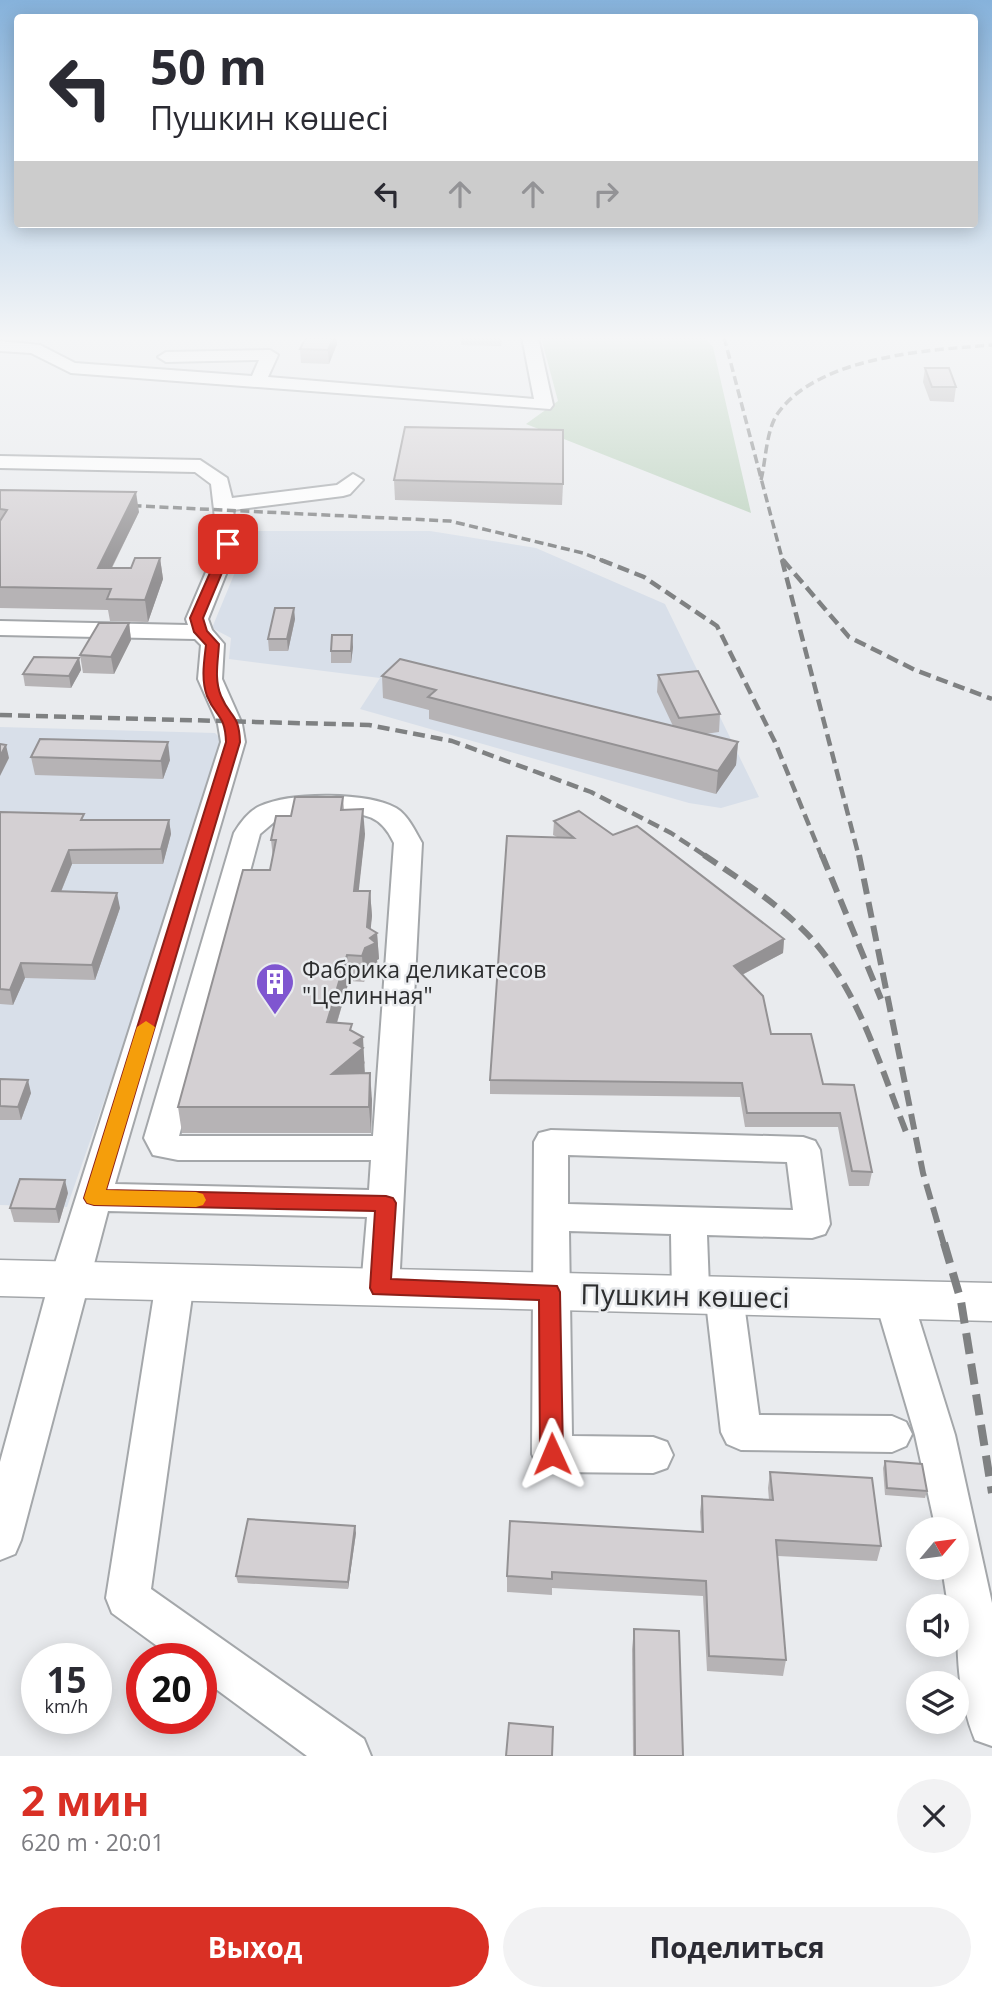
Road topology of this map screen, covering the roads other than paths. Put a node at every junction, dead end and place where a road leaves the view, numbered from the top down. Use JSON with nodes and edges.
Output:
{"nodes":[{"id":1,"x":0,"y":462,"type":"edge"},
{"id":2,"x":353,"y":480,"type":"dead end"},
{"id":3,"x":223,"y":505,"type":"junction"},
{"id":4,"x":0,"y":628,"type":"edge"},
{"id":5,"x":201,"y":632,"type":"junction"},
{"id":6,"x":389,"y":1148,"type":"junction"},
{"id":7,"x":94,"y":1198,"type":"junction"},
{"id":8,"x":386,"y":1203,"type":"junction"},
{"id":9,"x":550,"y":1217,"type":"junction"},
{"id":10,"x":688,"y":1221,"type":"junction"},
{"id":11,"x":0,"y":1278,"type":"edge"},
{"id":12,"x":69,"y":1279,"type":"junction"},
{"id":13,"x":175,"y":1282,"type":"junction"},
{"id":14,"x":380,"y":1288,"type":"junction"},
{"id":15,"x":550,"y":1292,"type":"junction"},
{"id":16,"x":707,"y":1296,"type":"junction"},
{"id":17,"x":894,"y":1300,"type":"junction"},
{"id":18,"x":992,"y":1302,"type":"edge"},
{"id":19,"x":892,"y":1434,"type":"dead end"},
{"id":20,"x":653,"y":1455,"type":"dead end"},
{"id":21,"x":954,"y":1517,"type":"edge"},
{"id":22,"x":0,"y":1540,"type":"edge"},
{"id":23,"x":966,"y":1580,"type":"edge"},
{"id":24,"x":992,"y":1723,"type":"edge"},
{"id":25,"x":347,"y":1756,"type":"edge"}],
"edges":[{"from":1,"to":3,"type":"street"},
{"from":2,"to":3,"type":"street"},
{"from":3,"to":5,"type":"street"},
{"from":4,"to":5,"type":"street"},
{"from":5,"to":7,"type":"street"},
{"from":6,"to":6,"type":"street"},
{"from":6,"to":8,"type":"street"},
{"from":7,"to":8,"type":"street"},
{"from":7,"to":12,"type":"street"},
{"from":8,"to":14,"type":"street"},
{"from":9,"to":10,"type":"street"},
{"from":9,"to":10,"type":"street"},
{"from":9,"to":15,"type":"street"},
{"from":10,"to":16,"type":"street"},
{"from":11,"to":12,"type":"main road","name":"Пушкин көшесі"},
{"from":12,"to":13,"type":"main road","name":"Пушкин көшесі"},
{"from":12,"to":22,"type":"street"},
{"from":13,"to":14,"type":"main road","name":"Пушкин көшесі"},
{"from":13,"to":25,"type":"street"},
{"from":14,"to":15,"type":"main road","name":"Пушкин көшесі"},
{"from":15,"to":16,"type":"main road","name":"Пушкин көшесі"},
{"from":15,"to":20,"type":"street"},
{"from":16,"to":17,"type":"main road","name":"Пушкин көшесі"},
{"from":16,"to":19,"type":"street"},
{"from":17,"to":18,"type":"main road","name":"Пушкин көшесі"},
{"from":17,"to":21,"type":"street"},
{"from":23,"to":24,"type":"street"}]}
